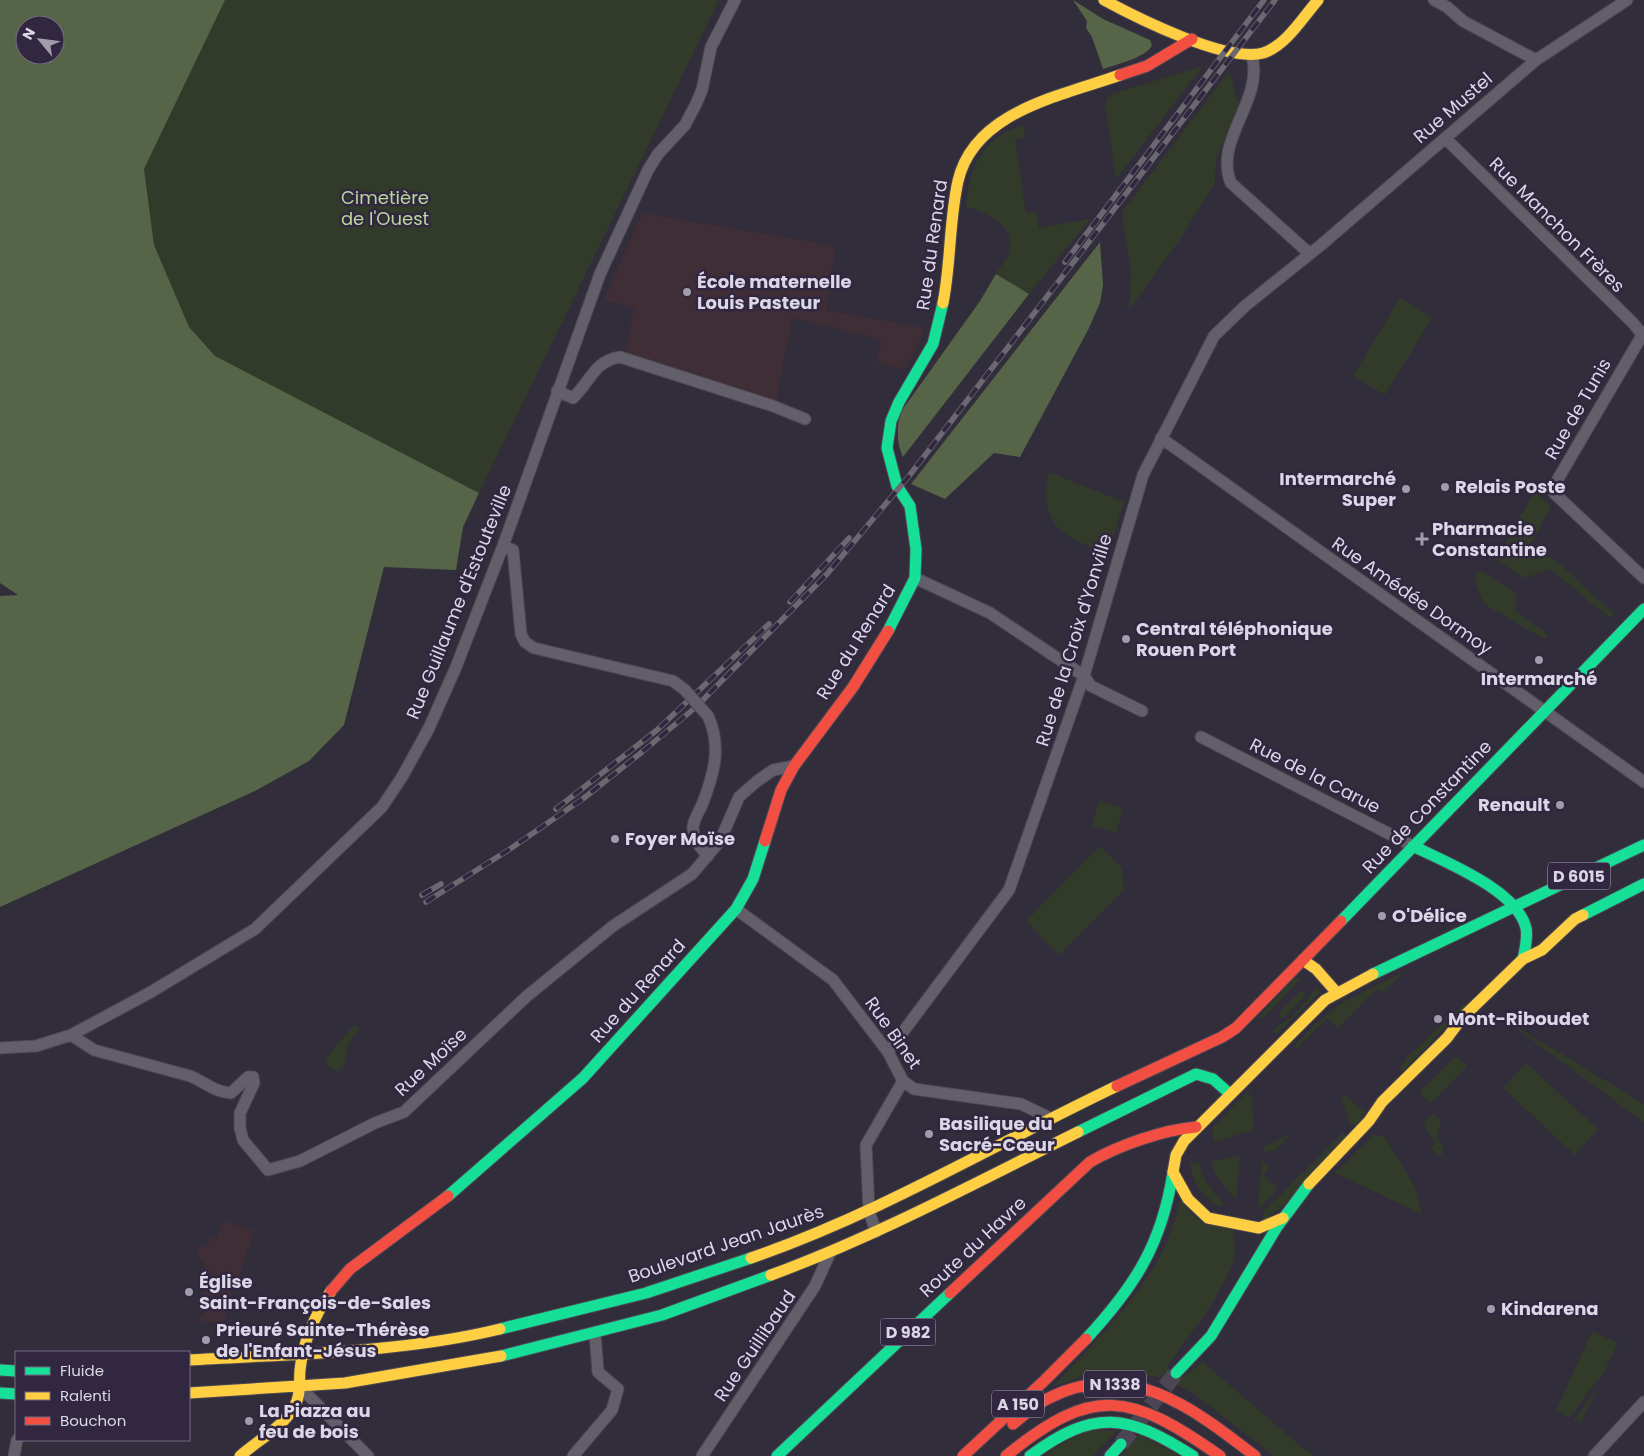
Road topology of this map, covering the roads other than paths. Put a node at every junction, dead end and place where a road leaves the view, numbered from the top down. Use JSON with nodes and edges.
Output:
{"nodes":[{"id":1,"x":735,"y":0,"type":"edge"},
{"id":2,"x":1104,"y":0,"type":"edge"},
{"id":3,"x":1318,"y":0,"type":"edge"},
{"id":4,"x":1434,"y":0,"type":"edge"},
{"id":5,"x":1627,"y":0,"type":"edge"},
{"id":6,"x":1192,"y":39,"type":"junction"},
{"id":7,"x":1252,"y":56,"type":"junction"},
{"id":8,"x":1536,"y":60,"type":"junction"},
{"id":9,"x":1445,"y":138,"type":"junction"},
{"id":10,"x":1310,"y":254,"type":"junction"},
{"id":11,"x":1643,"y":335,"type":"edge"},
{"id":12,"x":558,"y":392,"type":"junction"},
{"id":13,"x":805,"y":419,"type":"dead end"},
{"id":14,"x":1161,"y":438,"type":"junction"},
{"id":15,"x":503,"y":546,"type":"junction"},
{"id":16,"x":915,"y":578,"type":"junction"},
{"id":17,"x":1644,"y":578,"type":"edge"},
{"id":18,"x":1644,"y":609,"type":"edge"},
{"id":19,"x":1084,"y":676,"type":"junction"},
{"id":20,"x":1142,"y":711,"type":"dead end"},
{"id":21,"x":1545,"y":711,"type":"junction"},
{"id":22,"x":1201,"y":737,"type":"dead end"},
{"id":23,"x":794,"y":766,"type":"junction"},
{"id":24,"x":1644,"y":782,"type":"edge"},
{"id":25,"x":1413,"y":846,"type":"junction"},
{"id":26,"x":1644,"y":846,"type":"edge"},
{"id":27,"x":708,"y":856,"type":"junction"},
{"id":28,"x":1644,"y":884,"type":"edge"},
{"id":29,"x":1515,"y":907,"type":"junction"},
{"id":30,"x":736,"y":910,"type":"junction"},
{"id":31,"x":1522,"y":959,"type":"junction"},
{"id":32,"x":1303,"y":960,"type":"junction"},
{"id":33,"x":1337,"y":992,"type":"junction"},
{"id":34,"x":1236,"y":1028,"type":"joint"},
{"id":35,"x":71,"y":1035,"type":"junction"},
{"id":36,"x":0,"y":1048,"type":"edge"},
{"id":37,"x":888,"y":1052,"type":"junction"},
{"id":38,"x":903,"y":1081,"type":"junction"},
{"id":39,"x":1230,"y":1094,"type":"junction"},
{"id":40,"x":1050,"y":1118,"type":"junction"},
{"id":41,"x":1196,"y":1127,"type":"junction"},
{"id":42,"x":1173,"y":1172,"type":"junction"},
{"id":43,"x":869,"y":1211,"type":"junction"},
{"id":44,"x":1283,"y":1218,"type":"junction"},
{"id":45,"x":876,"y":1232,"type":"junction"},
{"id":46,"x":830,"y":1253,"type":"junction"},
{"id":47,"x":595,"y":1333,"type":"junction"},
{"id":48,"x":304,"y":1353,"type":"junction"},
{"id":49,"x":190,"y":1360,"type":"edge"},
{"id":50,"x":0,"y":1370,"type":"edge"},
{"id":51,"x":15,"y":1371,"type":"edge"},
{"id":52,"x":1176,"y":1373,"type":"tunnel mouth"},
{"id":53,"x":299,"y":1386,"type":"junction"},
{"id":54,"x":0,"y":1393,"type":"edge"},
{"id":55,"x":190,"y":1393,"type":"edge"},
{"id":56,"x":15,"y":1394,"type":"edge"},
{"id":57,"x":1644,"y":1402,"type":"edge"},
{"id":58,"x":1100,"y":1404,"type":"joint"},
{"id":59,"x":17,"y":1441,"type":"edge"},
{"id":60,"x":1121,"y":1444,"type":"tunnel mouth"},
{"id":61,"x":14,"y":1456,"type":"edge"},
{"id":62,"x":240,"y":1456,"type":"edge"},
{"id":63,"x":368,"y":1456,"type":"edge"},
{"id":64,"x":573,"y":1456,"type":"edge"},
{"id":65,"x":702,"y":1456,"type":"edge"},
{"id":66,"x":777,"y":1456,"type":"edge"},
{"id":67,"x":964,"y":1456,"type":"edge"},
{"id":68,"x":977,"y":1456,"type":"edge"},
{"id":69,"x":1006,"y":1456,"type":"edge"},
{"id":70,"x":1030,"y":1456,"type":"edge"},
{"id":71,"x":1110,"y":1456,"type":"edge"},
{"id":72,"x":1193,"y":1456,"type":"edge"},
{"id":73,"x":1220,"y":1456,"type":"edge"},
{"id":74,"x":1255,"y":1456,"type":"edge"},
{"id":75,"x":1594,"y":1456,"type":"edge"}],
"edges":[{"from":1,"to":12,"type":"street","name":"Rue Guillaume d'Estouteville"},
{"from":2,"to":6,"type":"main road"},
{"from":3,"to":7,"type":"main road"},
{"from":4,"to":8,"type":"street"},
{"from":5,"to":8,"type":"street","name":"Rue Mustel"},
{"from":6,"to":7,"type":"main road"},
{"from":6,"to":16,"type":"main road","name":"Rue du Renard"},
{"from":7,"to":10,"type":"street"},
{"from":8,"to":9,"type":"street","name":"Rue Mustel"},
{"from":9,"to":10,"type":"street","name":"Rue Mustel"},
{"from":9,"to":11,"type":"street","name":"Rue Manchon Frères"},
{"from":10,"to":14,"type":"street","name":"Rue de la Croix d'Yonville"},
{"from":11,"to":17,"type":"street","name":"Rue de Tunis"},
{"from":12,"to":13,"type":"street"},
{"from":12,"to":15,"type":"street","name":"Rue Guillaume d'Estouteville"},
{"from":14,"to":19,"type":"street","name":"Rue de la Croix d'Yonville"},
{"from":14,"to":21,"type":"street","name":"Rue Amédée Dormoy"},
{"from":15,"to":27,"type":"street","bridge":true},
{"from":15,"to":35,"type":"street","name":"Rue Guillaume d'Estouteville"},
{"from":16,"to":19,"type":"street"},
{"from":16,"to":23,"type":"main road","name":"Rue du Renard"},
{"from":18,"to":21,"type":"main road","name":"Rue de Constantine"},
{"from":19,"to":20,"type":"street"},
{"from":19,"to":37,"type":"street","name":"Rue de la Croix d'Yonville"},
{"from":21,"to":24,"type":"street","name":"Rue Amédée Dormoy"},
{"from":21,"to":25,"type":"main road","name":"Rue de Constantine"},
{"from":22,"to":25,"type":"street","name":"Rue de la Carue"},
{"from":23,"to":27,"type":"street","name":"Rue Moïse"},
{"from":23,"to":30,"type":"main road","name":"Rue du Renard"},
{"from":25,"to":29,"type":"main road","name":"Rue de la Carue"},
{"from":25,"to":32,"type":"main road","name":"Rue de Constantine"},
{"from":26,"to":29,"type":"main road","number":"D 6015"},
{"from":27,"to":35,"type":"street","name":"Rue Moïse"},
{"from":28,"to":31,"type":"main road","number":"D 6015"},
{"from":29,"to":31,"type":"main road"},
{"from":29,"to":33,"type":"main road","number":"D 6015"},
{"from":30,"to":37,"type":"street","name":"Rue Binet"},
{"from":30,"to":48,"type":"main road","name":"Rue du Renard"},
{"from":31,"to":44,"type":"main road","number":"D 6015"},
{"from":32,"to":33,"type":"main road"},
{"from":32,"to":34,"type":"main road","name":"Rue de Constantine"},
{"from":33,"to":39,"type":"main road","number":"D 6015"},
{"from":34,"to":40,"type":"main road","name":"Boulevard Jean Jaurès"},
{"from":35,"to":36,"type":"street","name":"Rue Guillaume d'Estouteville"},
{"from":37,"to":38,"type":"street","name":"Rue Binet"},
{"from":38,"to":40,"type":"street","name":"Rue Binet"},
{"from":38,"to":43,"type":"street"},
{"from":39,"to":41,"type":"main road","number":"D 6015"},
{"from":39,"to":45,"type":"main road"},
{"from":40,"to":43,"type":"main road","name":"Boulevard Jean Jaurès"},
{"from":41,"to":42,"type":"main road","number":"D 6015"},
{"from":41,"to":66,"type":"main road","name":"Route du Havre","number":"D 982"},
{"from":42,"to":44,"type":"main road"},
{"from":42,"to":67,"type":"main road","number":"A 150"},
{"from":43,"to":45,"type":"street"},
{"from":43,"to":48,"type":"main road","name":"Boulevard Jean Jaurès"},
{"from":44,"to":52,"type":"main road"},
{"from":45,"to":46,"type":"main road"},
{"from":46,"to":47,"type":"main road"},
{"from":46,"to":65,"type":"street","name":"Rue Guillibaud"},
{"from":47,"to":53,"type":"main road"},
{"from":47,"to":64,"type":"street"},
{"from":48,"to":49,"type":"main road","name":"Boulevard Jean Jaurès"},
{"from":48,"to":53,"type":"main road","name":"Rue du Renard"},
{"from":50,"to":51,"type":"main road"},
{"from":53,"to":55,"type":"main road"},
{"from":53,"to":62,"type":"main road","name":"Rue du Renard"},
{"from":53,"to":63,"type":"street"},
{"from":54,"to":56,"type":"main road"},
{"from":57,"to":75,"type":"street"},
{"from":58,"to":69,"type":"main road","number":"A 150"},
{"from":58,"to":73,"type":"main road","number":"N 1338"},
{"from":59,"to":61,"type":"street"},
{"from":60,"to":71,"type":"main road"},
{"from":68,"to":74,"type":"main road","number":"N 1338"},
{"from":70,"to":72,"type":"main road"}]}
